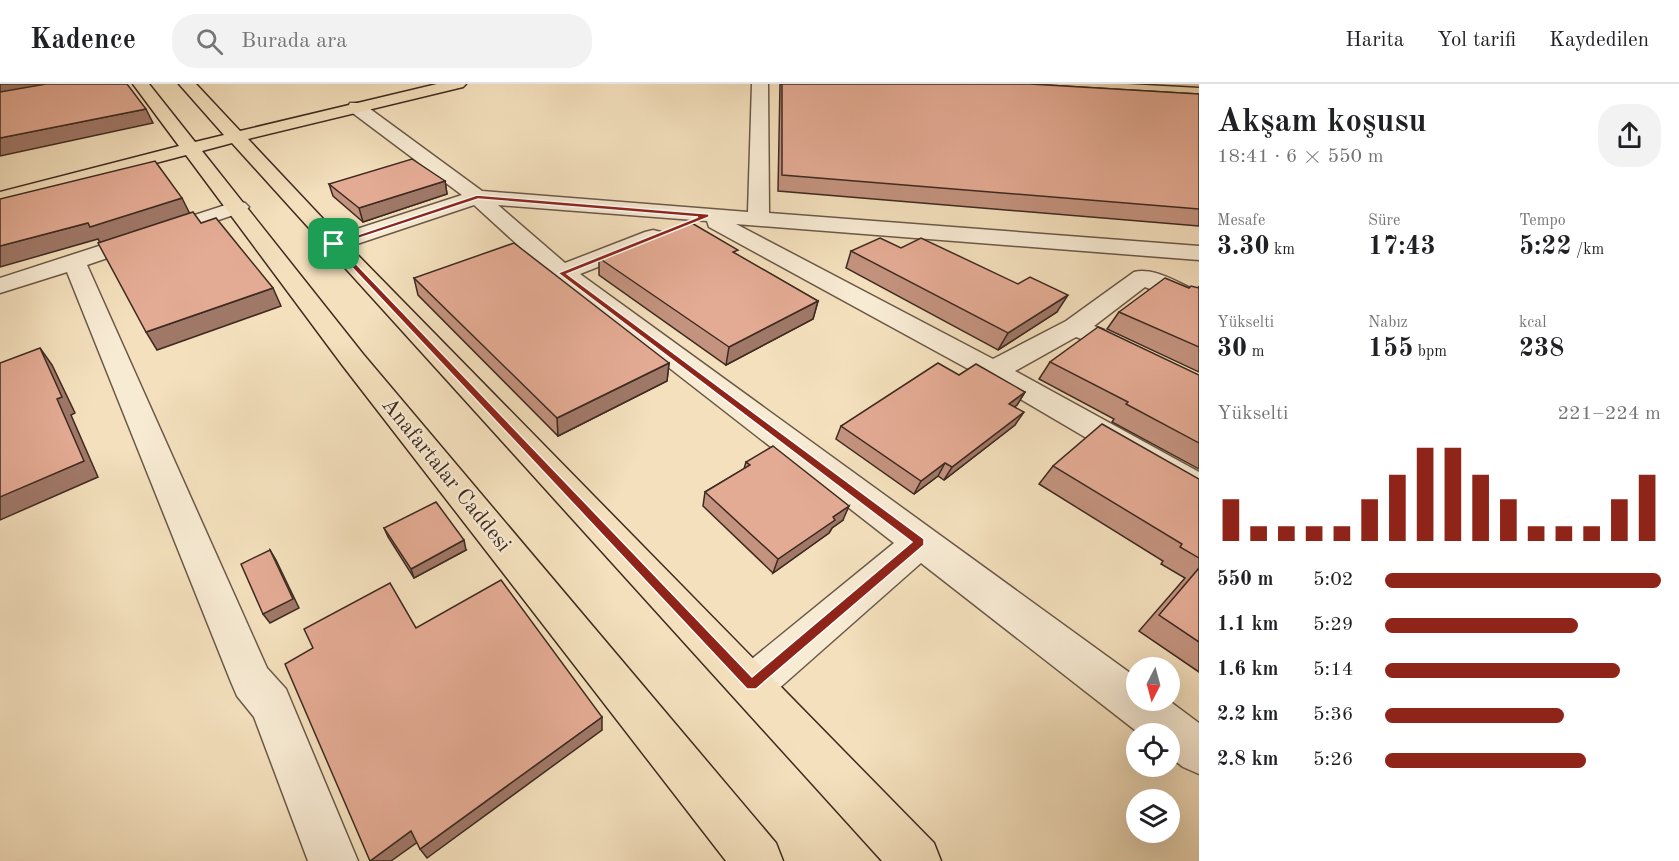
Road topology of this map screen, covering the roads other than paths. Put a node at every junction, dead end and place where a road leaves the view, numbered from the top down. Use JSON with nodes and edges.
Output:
{"nodes":[{"id":1,"x":141,"y":84,"type":"edge"},
{"id":2,"x":187,"y":84,"type":"edge"},
{"id":3,"x":406,"y":84,"type":"edge"},
{"id":4,"x":458,"y":84,"type":"edge"},
{"id":5,"x":760,"y":84,"type":"edge"},
{"id":6,"x":1048,"y":84,"type":"edge"},
{"id":7,"x":1168,"y":84,"type":"edge"},
{"id":8,"x":1074,"y":85,"type":"edge"},
{"id":9,"x":1199,"y":86,"type":"edge"},
{"id":10,"x":1199,"y":93,"type":"edge"},
{"id":11,"x":1199,"y":99,"type":"edge"},
{"id":12,"x":352,"y":103,"type":"junction"},
{"id":13,"x":276,"y":110,"type":"dead end"},
{"id":14,"x":305,"y":119,"type":"junction"},
{"id":15,"x":226,"y":122,"type":"junction"},
{"id":16,"x":189,"y":144,"type":"junction"},
{"id":17,"x":130,"y":165,"type":"junction"},
{"id":18,"x":263,"y":169,"type":"junction"},
{"id":19,"x":215,"y":177,"type":"junction"},
{"id":20,"x":0,"y":180,"type":"edge"},
{"id":21,"x":477,"y":197,"type":"junction"},
{"id":22,"x":0,"y":198,"type":"edge"},
{"id":23,"x":238,"y":207,"type":"junction"},
{"id":24,"x":706,"y":216,"type":"junction"},
{"id":25,"x":758,"y":220,"type":"junction"},
{"id":26,"x":1028,"y":240,"type":"junction"},
{"id":27,"x":334,"y":244,"type":"junction"},
{"id":28,"x":1199,"y":253,"type":"edge"},
{"id":29,"x":74,"y":261,"type":"junction"},
{"id":30,"x":562,"y":273,"type":"junction"},
{"id":31,"x":1143,"y":277,"type":"junction"},
{"id":32,"x":0,"y":286,"type":"edge"},
{"id":33,"x":1199,"y":301,"type":"edge"},
{"id":34,"x":1075,"y":327,"type":"junction"},
{"id":35,"x":1116,"y":347,"type":"edge"},
{"id":36,"x":993,"y":371,"type":"junction"},
{"id":37,"x":1199,"y":488,"type":"edge"},
{"id":38,"x":920,"y":542,"type":"junction"},
{"id":39,"x":752,"y":685,"type":"junction"},
{"id":40,"x":1199,"y":752,"type":"edge"},
{"id":41,"x":333,"y":861,"type":"edge"},
{"id":42,"x":758,"y":861,"type":"edge"},
{"id":43,"x":916,"y":861,"type":"edge"}],
"edges":[{"from":1,"to":16,"type":"main road","name":"Anafartalar Caddesi"},
{"from":2,"to":15,"type":"main road"},
{"from":3,"to":12,"type":"main road"},
{"from":4,"to":12,"type":"main road"},
{"from":5,"to":25,"type":"lane"},
{"from":6,"to":8,"type":"main road"},
{"from":7,"to":9,"type":"main road"},
{"from":8,"to":10,"type":"main road"},
{"from":8,"to":11,"type":"lane"},
{"from":12,"to":13,"type":"main road"},
{"from":12,"to":14,"type":"main road"},
{"from":12,"to":15,"type":"main road"},
{"from":12,"to":21,"type":"lane"},
{"from":14,"to":15,"type":"main road"},
{"from":14,"to":18,"type":"main road"},
{"from":15,"to":16,"type":"main road"},
{"from":15,"to":18,"type":"main road"},
{"from":16,"to":17,"type":"main road"},
{"from":16,"to":19,"type":"main road","name":"Anafartalar Caddesi"},
{"from":16,"to":20,"type":"main road"},
{"from":17,"to":19,"type":"main road"},
{"from":17,"to":22,"type":"main road"},
{"from":18,"to":27,"type":"main road"},
{"from":19,"to":23,"type":"main road","name":"Anafartalar Caddesi"},
{"from":21,"to":24,"type":"lane"},
{"from":21,"to":27,"type":"lane"},
{"from":21,"to":30,"type":"lane"},
{"from":23,"to":29,"type":"lane"},
{"from":23,"to":42,"type":"main road","name":"Anafartalar Caddesi"},
{"from":24,"to":25,"type":"lane"},
{"from":24,"to":30,"type":"lane"},
{"from":24,"to":36,"type":"lane"},
{"from":25,"to":26,"type":"lane"},
{"from":26,"to":28,"type":"lane"},
{"from":26,"to":31,"type":"lane"},
{"from":27,"to":39,"type":"main road"},
{"from":29,"to":32,"type":"lane"},
{"from":29,"to":41,"type":"lane"},
{"from":30,"to":38,"type":"lane"},
{"from":31,"to":33,"type":"lane"},
{"from":31,"to":34,"type":"lane"},
{"from":34,"to":35,"type":"lane"},
{"from":34,"to":36,"type":"lane"},
{"from":36,"to":37,"type":"lane"},
{"from":38,"to":39,"type":"lane"},
{"from":38,"to":40,"type":"lane"},
{"from":39,"to":43,"type":"main road"}]}
